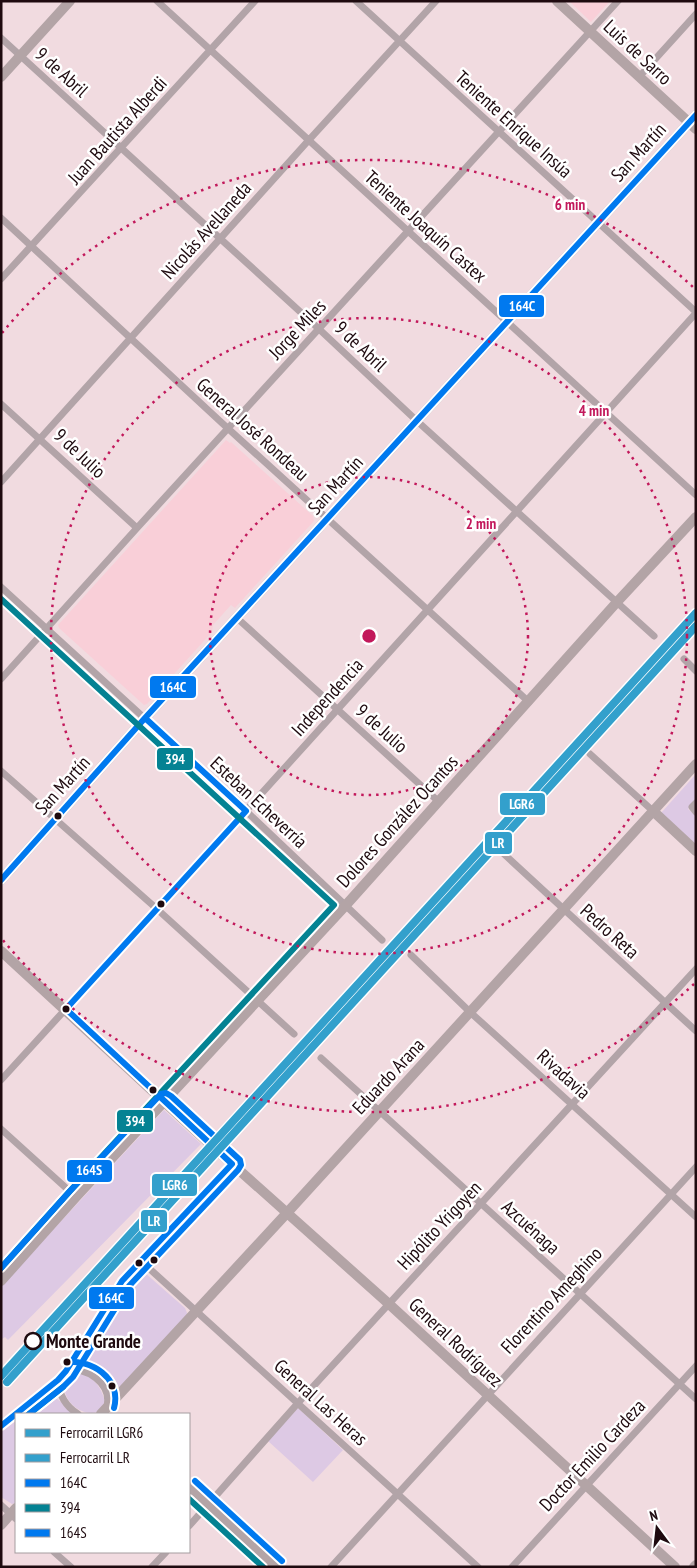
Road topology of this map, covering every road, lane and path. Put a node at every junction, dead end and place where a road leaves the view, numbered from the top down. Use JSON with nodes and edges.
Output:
{"nodes":[{"id":1,"x":70,"y":1,"type":"edge"},
{"id":2,"x":157,"y":1,"type":"edge"},
{"id":3,"x":255,"y":1,"type":"edge"},
{"id":4,"x":356,"y":1,"type":"edge"},
{"id":5,"x":436,"y":1,"type":"edge"},
{"id":6,"x":556,"y":1,"type":"edge"},
{"id":7,"x":618,"y":1,"type":"edge"},
{"id":8,"x":696,"y":14,"type":"edge"},
{"id":9,"x":590,"y":32,"type":"junction"},
{"id":10,"x":1,"y":38,"type":"edge"},
{"id":11,"x":399,"y":42,"type":"junction"},
{"id":12,"x":211,"y":51,"type":"junction"},
{"id":13,"x":20,"y":56,"type":"junction"},
{"id":14,"x":1,"y":77,"type":"edge"},
{"id":15,"x":639,"y":77,"type":"junction"},
{"id":16,"x":693,"y":122,"type":"edge"},
{"id":17,"x":499,"y":132,"type":"junction"},
{"id":18,"x":308,"y":140,"type":"junction"},
{"id":19,"x":122,"y":148,"type":"junction"},
{"id":20,"x":1,"y":218,"type":"edge"},
{"id":21,"x":597,"y":222,"type":"junction"},
{"id":22,"x":408,"y":231,"type":"junction"},
{"id":23,"x":221,"y":240,"type":"junction"},
{"id":24,"x":32,"y":246,"type":"junction"},
{"id":25,"x":1,"y":280,"type":"edge"},
{"id":26,"x":696,"y":312,"type":"edge"},
{"id":27,"x":508,"y":321,"type":"junction"},
{"id":28,"x":319,"y":329,"type":"junction"},
{"id":29,"x":130,"y":339,"type":"junction"},
{"id":30,"x":1,"y":404,"type":"edge"},
{"id":31,"x":606,"y":412,"type":"junction"},
{"id":32,"x":417,"y":421,"type":"junction"},
{"id":33,"x":227,"y":428,"type":"junction"},
{"id":34,"x":40,"y":438,"type":"junction"},
{"id":35,"x":1,"y":482,"type":"edge"},
{"id":36,"x":696,"y":495,"type":"edge"},
{"id":37,"x":517,"y":510,"type":"junction"},
{"id":38,"x":696,"y":517,"type":"edge"},
{"id":39,"x":327,"y":519,"type":"junction"},
{"id":40,"x":136,"y":528,"type":"junction"},
{"id":41,"x":1,"y":587,"type":"edge"},
{"id":42,"x":617,"y":602,"type":"junction"},
{"id":43,"x":426,"y":610,"type":"junction"},
{"id":44,"x":237,"y":618,"type":"junction"},
{"id":45,"x":46,"y":628,"type":"junction"},
{"id":46,"x":654,"y":636,"type":"dead end"},
{"id":47,"x":684,"y":659,"type":"dead end"},
{"id":48,"x":696,"y":671,"type":"edge"},
{"id":49,"x":1,"y":679,"type":"edge"},
{"id":50,"x":529,"y":702,"type":"junction"},
{"id":51,"x":338,"y":709,"type":"junction"},
{"id":52,"x":145,"y":718,"type":"junction"},
{"id":53,"x":590,"y":754,"type":"dead end"},
{"id":54,"x":696,"y":764,"type":"edge"},
{"id":55,"x":1,"y":771,"type":"edge"},
{"id":56,"x":438,"y":801,"type":"junction"},
{"id":57,"x":653,"y":811,"type":"junction"},
{"id":58,"x":246,"y":812,"type":"junction"},
{"id":59,"x":55,"y":819,"type":"junction"},
{"id":60,"x":696,"y":851,"type":"edge"},
{"id":61,"x":504,"y":854,"type":"dead end"},
{"id":62,"x":1,"y":880,"type":"edge"},
{"id":63,"x":346,"y":905,"type":"junction"},
{"id":64,"x":157,"y":909,"type":"junction"},
{"id":65,"x":563,"y":910,"type":"junction"},
{"id":66,"x":382,"y":940,"type":"dead end"},
{"id":67,"x":1,"y":951,"type":"edge"},
{"id":68,"x":411,"y":955,"type":"dead end"},
{"id":69,"x":696,"y":970,"type":"edge"},
{"id":70,"x":256,"y":1000,"type":"junction"},
{"id":71,"x":665,"y":1003,"type":"junction"},
{"id":72,"x":66,"y":1010,"type":"junction"},
{"id":73,"x":470,"y":1012,"type":"junction"},
{"id":74,"x":696,"y":1031,"type":"edge"},
{"id":75,"x":294,"y":1034,"type":"dead end"},
{"id":76,"x":321,"y":1058,"type":"dead end"},
{"id":77,"x":1,"y":1080,"type":"edge"},
{"id":78,"x":165,"y":1102,"type":"junction"},
{"id":79,"x":572,"y":1104,"type":"junction"},
{"id":80,"x":379,"y":1111,"type":"junction"},
{"id":81,"x":1,"y":1129,"type":"edge"},
{"id":82,"x":232,"y":1164,"type":"junction"},
{"id":83,"x":696,"y":1167,"type":"edge"},
{"id":84,"x":671,"y":1194,"type":"junction"},
{"id":85,"x":76,"y":1197,"type":"junction"},
{"id":86,"x":481,"y":1203,"type":"junction"},
{"id":87,"x":286,"y":1214,"type":"junction"},
{"id":88,"x":696,"y":1217,"type":"edge"},
{"id":89,"x":141,"y":1260,"type":"junction"},
{"id":90,"x":1,"y":1280,"type":"edge"},
{"id":91,"x":580,"y":1293,"type":"junction"},
{"id":92,"x":389,"y":1304,"type":"junction"},
{"id":93,"x":196,"y":1310,"type":"junction"},
{"id":94,"x":696,"y":1366,"type":"edge"},
{"id":95,"x":66,"y":1371,"type":"junction"},
{"id":96,"x":58,"y":1380,"type":"junction"},
{"id":97,"x":680,"y":1384,"type":"junction"},
{"id":98,"x":487,"y":1394,"type":"junction"},
{"id":99,"x":696,"y":1399,"type":"edge"},
{"id":100,"x":298,"y":1403,"type":"junction"},
{"id":101,"x":17,"y":1413,"type":"edge"},
{"id":102,"x":77,"y":1413,"type":"edge"},
{"id":103,"x":103,"y":1413,"type":"edge"},
{"id":104,"x":15,"y":1415,"type":"edge"},
{"id":105,"x":1,"y":1426,"type":"edge"},
{"id":106,"x":586,"y":1485,"type":"junction"},
{"id":107,"x":190,"y":1488,"type":"edge"},
{"id":108,"x":397,"y":1493,"type":"junction"},
{"id":109,"x":1,"y":1505,"type":"edge"},
{"id":110,"x":208,"y":1505,"type":"junction"},
{"id":111,"x":14,"y":1514,"type":"edge"},
{"id":112,"x":1,"y":1525,"type":"edge"},
{"id":113,"x":190,"y":1525,"type":"edge"},
{"id":114,"x":55,"y":1553,"type":"edge"},
{"id":115,"x":165,"y":1553,"type":"edge"},
{"id":116,"x":71,"y":1567,"type":"edge"},
{"id":117,"x":152,"y":1567,"type":"edge"},
{"id":118,"x":276,"y":1567,"type":"edge"},
{"id":119,"x":331,"y":1567,"type":"edge"},
{"id":120,"x":478,"y":1567,"type":"edge"},
{"id":121,"x":512,"y":1567,"type":"edge"},
{"id":122,"x":675,"y":1567,"type":"edge"}],
"edges":[{"from":1,"to":13,"type":"street"},
{"from":2,"to":12,"type":"street","name":"Teniente Joaquín Castex"},
{"from":3,"to":12,"type":"street","name":"Juan Bautista Alberdi"},
{"from":4,"to":11,"type":"street","name":"Teniente Enrique Insúa"},
{"from":5,"to":11,"type":"street","name":"Nicolás Avellaneda"},
{"from":6,"to":9,"type":"street","name":"Luis de Sarro"},
{"from":7,"to":9,"type":"street","name":"Jorge Miles"},
{"from":8,"to":15,"type":"street"},
{"from":9,"to":15,"type":"street","name":"Luis de Sarro"},
{"from":9,"to":17,"type":"street","name":"Jorge Miles"},
{"from":10,"to":13,"type":"street","name":"9 de Abril"},
{"from":11,"to":17,"type":"street","name":"Teniente Enrique Insúa"},
{"from":11,"to":18,"type":"street","name":"Nicolás Avellaneda"},
{"from":12,"to":18,"type":"street","name":"Teniente Joaquín Castex"},
{"from":12,"to":19,"type":"street","name":"Juan Bautista Alberdi"},
{"from":13,"to":14,"type":"street"},
{"from":13,"to":19,"type":"street","name":"9 de Abril"},
{"from":15,"to":16,"type":"street","name":"Luis de Sarro"},
{"from":16,"to":21,"type":"street","name":"San Martín"},
{"from":17,"to":21,"type":"street","name":"Teniente Enrique Insúa"},
{"from":17,"to":22,"type":"street","name":"Jorge Miles"},
{"from":18,"to":22,"type":"street","name":"Teniente Joaquín Castex"},
{"from":18,"to":23,"type":"street","name":"Nicolás Avellaneda"},
{"from":19,"to":23,"type":"street","name":"9 de Abril"},
{"from":19,"to":24,"type":"street","name":"Juan Bautista Alberdi"},
{"from":20,"to":24,"type":"street","name":"General José Rondeau"},
{"from":21,"to":26,"type":"street","name":"Teniente Enrique Insúa"},
{"from":21,"to":27,"type":"street","name":"San Martín"},
{"from":22,"to":27,"type":"street","name":"Teniente Joaquín Castex"},
{"from":22,"to":28,"type":"street","name":"Jorge Miles"},
{"from":23,"to":28,"type":"street","name":"9 de Abril"},
{"from":23,"to":29,"type":"street","name":"Nicolás Avellaneda"},
{"from":24,"to":25,"type":"street","name":"Juan Bautista Alberdi"},
{"from":24,"to":29,"type":"street","name":"General José Rondeau"},
{"from":26,"to":31,"type":"street","name":"Independencia"},
{"from":27,"to":31,"type":"street","name":"Teniente Joaquín Castex"},
{"from":27,"to":32,"type":"street","name":"San Martín"},
{"from":28,"to":32,"type":"street","name":"9 de Abril"},
{"from":28,"to":33,"type":"street","name":"Jorge Miles"},
{"from":29,"to":33,"type":"street","name":"General José Rondeau"},
{"from":29,"to":34,"type":"street","name":"Nicolás Avellaneda"},
{"from":30,"to":34,"type":"street","name":"9 de Julio"},
{"from":31,"to":36,"type":"street","name":"Teniente Joaquín Castex"},
{"from":31,"to":37,"type":"street","name":"Independencia"},
{"from":32,"to":37,"type":"street","name":"9 de Abril"},
{"from":32,"to":39,"type":"street","name":"San Martín"},
{"from":33,"to":39,"type":"street","name":"General José Rondeau"},
{"from":33,"to":40,"type":"street","name":"Jorge Miles"},
{"from":34,"to":35,"type":"street","name":"Nicolás Avellaneda"},
{"from":34,"to":40,"type":"street","name":"9 de Julio"},
{"from":37,"to":42,"type":"street","name":"9 de Abril"},
{"from":37,"to":43,"type":"street","name":"Independencia"},
{"from":38,"to":42,"type":"street","name":"Dolores González Ocantos"},
{"from":39,"to":43,"type":"street","name":"General José Rondeau"},
{"from":39,"to":44,"type":"street","name":"San Martín"},
{"from":40,"to":45,"type":"street","name":"Jorge Miles"},
{"from":41,"to":45,"type":"street","name":"Esteban Echeverría"},
{"from":42,"to":46,"type":"street","name":"9 de Abril"},
{"from":42,"to":50,"type":"street","name":"Dolores González Ocantos"},
{"from":43,"to":50,"type":"street","name":"General José Rondeau"},
{"from":43,"to":51,"type":"street","name":"Independencia"},
{"from":44,"to":51,"type":"street","name":"9 de Julio"},
{"from":44,"to":52,"type":"street","name":"San Martín"},
{"from":45,"to":49,"type":"street","name":"Jorge Miles"},
{"from":45,"to":52,"type":"street","name":"Esteban Echeverría"},
{"from":47,"to":48,"type":"street"},
{"from":50,"to":56,"type":"street","name":"Dolores González Ocantos"},
{"from":51,"to":56,"type":"street","name":"9 de Julio"},
{"from":51,"to":58,"type":"street","name":"Independencia"},
{"from":52,"to":58,"type":"street","name":"Esteban Echeverría"},
{"from":52,"to":59,"type":"street","name":"San Martín"},
{"from":53,"to":57,"type":"street"},
{"from":54,"to":57,"type":"street","name":"Eduardo Arana"},
{"from":55,"to":59,"type":"street"},
{"from":56,"to":63,"type":"street","name":"Dolores González Ocantos"},
{"from":57,"to":60,"type":"street"},
{"from":57,"to":65,"type":"street","name":"Eduardo Arana"},
{"from":58,"to":63,"type":"street","name":"Esteban Echeverría"},
{"from":58,"to":64,"type":"street","name":"Independencia"},
{"from":59,"to":62,"type":"street","name":"San Martín"},
{"from":59,"to":64,"type":"street"},
{"from":61,"to":65,"type":"street","name":"Pedro Reta"},
{"from":63,"to":66,"type":"street","name":"Esteban Echeverría"},
{"from":63,"to":70,"type":"street","name":"Dolores González Ocantos"},
{"from":64,"to":70,"type":"street"},
{"from":64,"to":72,"type":"street","name":"Independencia"},
{"from":65,"to":71,"type":"street","name":"Pedro Reta"},
{"from":65,"to":73,"type":"street","name":"Eduardo Arana"},
{"from":67,"to":72,"type":"street","name":"General Rodríguez"},
{"from":68,"to":73,"type":"street","name":"Rivadavia"},
{"from":69,"to":71,"type":"street","name":"Hipólito Yrigoyen"},
{"from":70,"to":75,"type":"street"},
{"from":70,"to":78,"type":"street","name":"Dolores González Ocantos"},
{"from":71,"to":74,"type":"street","name":"Pedro Reta"},
{"from":71,"to":79,"type":"street","name":"Hipólito Yrigoyen"},
{"from":72,"to":77,"type":"street","name":"Independencia"},
{"from":72,"to":78,"type":"street","name":"General Rodríguez"},
{"from":73,"to":79,"type":"street","name":"Rivadavia"},
{"from":73,"to":80,"type":"street","name":"Eduardo Arana"},
{"from":76,"to":80,"type":"street","name":"Azcuénaga"},
{"from":78,"to":82,"type":"street","name":"General Rodríguez"},
{"from":78,"to":85,"type":"street","name":"Dolores González Ocantos"},
{"from":79,"to":84,"type":"street","name":"Rivadavia"},
{"from":79,"to":86,"type":"street","name":"Hipólito Yrigoyen"},
{"from":80,"to":86,"type":"street","name":"Azcuénaga"},
{"from":80,"to":87,"type":"street","name":"Eduardo Arana"},
{"from":81,"to":85,"type":"street"},
{"from":82,"to":87,"type":"street","name":"General Rodríguez"},
{"from":82,"to":89,"type":"street"},
{"from":83,"to":84,"type":"street","name":"Florentino Ameghino"},
{"from":84,"to":88,"type":"street","name":"Rivadavia"},
{"from":84,"to":91,"type":"street","name":"Florentino Ameghino"},
{"from":85,"to":90,"type":"street","name":"Dolores González Ocantos"},
{"from":86,"to":91,"type":"street","name":"Azcuénaga"},
{"from":86,"to":92,"type":"street","name":"Hipólito Yrigoyen"},
{"from":87,"to":92,"type":"street","name":"General Rodríguez"},
{"from":87,"to":93,"type":"street","name":"Eduardo Arana"},
{"from":89,"to":93,"type":"street","name":"General Las Heras"},
{"from":89,"to":95,"type":"street"},
{"from":91,"to":97,"type":"street","name":"Azcuénaga"},
{"from":91,"to":98,"type":"street","name":"Florentino Ameghino"},
{"from":92,"to":98,"type":"street","name":"General Rodríguez"},
{"from":92,"to":100,"type":"street","name":"Hipólito Yrigoyen"},
{"from":93,"to":100,"type":"street","name":"General Las Heras"},
{"from":93,"to":103,"type":"street","name":"Eduardo Arana"},
{"from":94,"to":97,"type":"street","name":"Doctor Emilio Cardeza"},
{"from":95,"to":96,"type":"street"},
{"from":95,"to":103,"type":"street"},
{"from":96,"to":101,"type":"street"},
{"from":96,"to":102,"type":"street"},
{"from":97,"to":99,"type":"street","name":"Azcuénaga"},
{"from":97,"to":106,"type":"street","name":"Doctor Emilio Cardeza"},
{"from":98,"to":106,"type":"street","name":"General Rodríguez"},
{"from":98,"to":108,"type":"street","name":"Florentino Ameghino"},
{"from":100,"to":108,"type":"street","name":"General Las Heras"},
{"from":100,"to":110,"type":"street","name":"Hipólito Yrigoyen"},
{"from":104,"to":105,"type":"street"},
{"from":106,"to":121,"type":"street","name":"Doctor Emilio Cardeza"},
{"from":106,"to":122,"type":"street","name":"General Rodríguez"},
{"from":107,"to":110,"type":"street"},
{"from":108,"to":119,"type":"street","name":"Florentino Ameghino"},
{"from":108,"to":120,"type":"street","name":"General Las Heras"},
{"from":109,"to":111,"type":"street"},
{"from":110,"to":113,"type":"street","name":"Hipólito Yrigoyen"},
{"from":110,"to":118,"type":"street"},
{"from":111,"to":112,"type":"street"},
{"from":114,"to":116,"type":"street"},
{"from":115,"to":117,"type":"street"}]}
